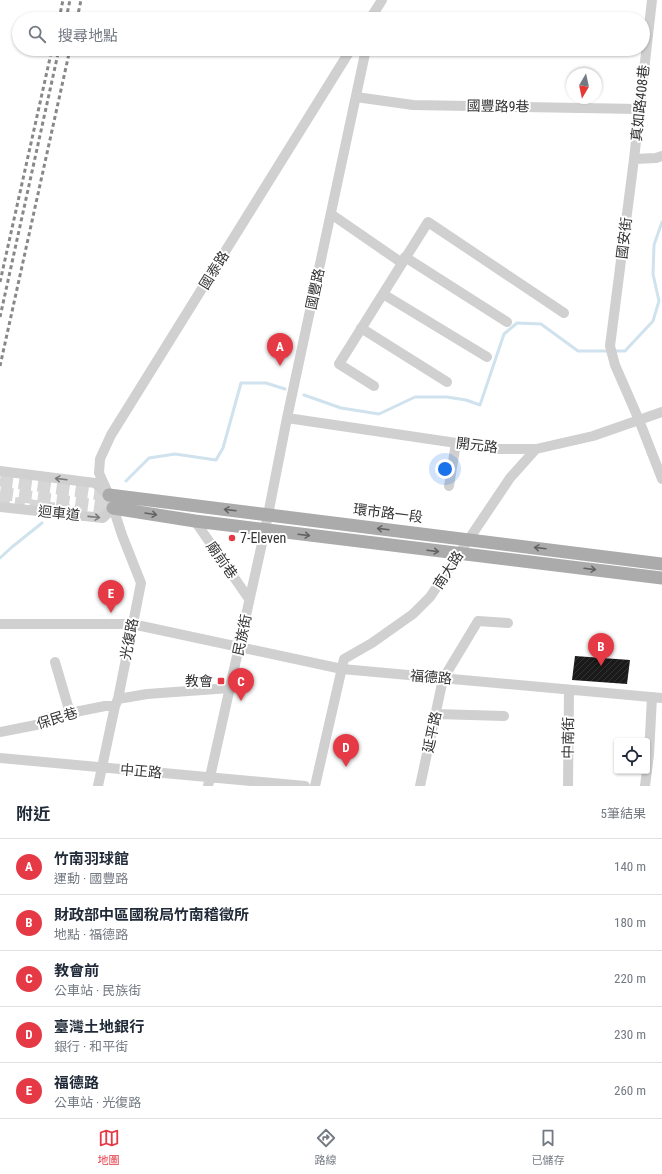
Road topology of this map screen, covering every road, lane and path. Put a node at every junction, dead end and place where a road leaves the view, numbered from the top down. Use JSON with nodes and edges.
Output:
{"nodes":[{"id":1,"x":382,"y":0,"type":"edge"},
{"id":2,"x":652,"y":0,"type":"edge"},
{"id":3,"x":375,"y":12,"type":"edge"},
{"id":4,"x":650,"y":18,"type":"edge"},
{"id":5,"x":347,"y":56,"type":"edge"},
{"id":6,"x":365,"y":56,"type":"edge"},
{"id":7,"x":646,"y":56,"type":"edge"},
{"id":8,"x":356,"y":97,"type":"junction"},
{"id":9,"x":640,"y":109,"type":"junction"},
{"id":10,"x":662,"y":156,"type":"edge"},
{"id":11,"x":634,"y":159,"type":"junction"},
{"id":12,"x":331,"y":214,"type":"junction"},
{"id":13,"x":404,"y":260,"type":"junction"},
{"id":14,"x":382,"y":294,"type":"junction"},
{"id":15,"x":564,"y":313,"type":"dead end"},
{"id":16,"x":508,"y":322,"type":"dead end"},
{"id":17,"x":361,"y":328,"type":"junction"},
{"id":18,"x":487,"y":357,"type":"dead end"},
{"id":19,"x":447,"y":382,"type":"dead end"},
{"id":20,"x":374,"y":386,"type":"dead end"},
{"id":21,"x":662,"y":412,"type":"edge"},
{"id":22,"x":287,"y":418,"type":"junction"},
{"id":23,"x":639,"y":420,"type":"junction"},
{"id":24,"x":456,"y":443,"type":"junction"},
{"id":25,"x":536,"y":449,"type":"junction"},
{"id":26,"x":0,"y":471,"type":"edge"},
{"id":27,"x":662,"y":479,"type":"edge"},
{"id":28,"x":449,"y":486,"type":"dead end"},
{"id":29,"x":109,"y":495,"type":"junction"},
{"id":30,"x":0,"y":506,"type":"edge"},
{"id":31,"x":113,"y":508,"type":"junction"},
{"id":32,"x":268,"y":514,"type":"junction"},
{"id":33,"x":195,"y":521,"type":"junction"},
{"id":34,"x":265,"y":530,"type":"junction"},
{"id":35,"x":468,"y":540,"type":"junction"},
{"id":36,"x":567,"y":552,"type":"junction"},
{"id":37,"x":459,"y":554,"type":"junction"},
{"id":38,"x":662,"y":564,"type":"edge"},
{"id":39,"x":566,"y":566,"type":"junction"},
{"id":40,"x":662,"y":578,"type":"edge"},
{"id":41,"x":249,"y":599,"type":"junction"},
{"id":42,"x":508,"y":623,"type":"dead end"},
{"id":43,"x":0,"y":624,"type":"edge"},
{"id":44,"x":132,"y":624,"type":"junction"},
{"id":45,"x":240,"y":647,"type":"junction"},
{"id":46,"x":55,"y":662,"type":"dead end"},
{"id":47,"x":342,"y":669,"type":"junction"},
{"id":48,"x":443,"y":679,"type":"junction"},
{"id":49,"x":230,"y":688,"type":"junction"},
{"id":50,"x":569,"y":691,"type":"junction"},
{"id":51,"x":657,"y":698,"type":"edge"},
{"id":52,"x":116,"y":702,"type":"junction"},
{"id":53,"x":70,"y":713,"type":"junction"},
{"id":54,"x":436,"y":714,"type":"junction"},
{"id":55,"x":504,"y":716,"type":"dead end"},
{"id":56,"x":0,"y":732,"type":"edge"},
{"id":57,"x":0,"y":754,"type":"edge"},
{"id":58,"x":0,"y":759,"type":"edge"},
{"id":59,"x":102,"y":768,"type":"junction"},
{"id":60,"x":209,"y":782,"type":"edge"},
{"id":61,"x":98,"y":786,"type":"edge"},
{"id":62,"x":305,"y":786,"type":"edge"},
{"id":63,"x":315,"y":786,"type":"edge"},
{"id":64,"x":420,"y":786,"type":"edge"},
{"id":65,"x":568,"y":786,"type":"edge"},
{"id":66,"x":645,"y":786,"type":"edge"}],
"edges":[{"from":1,"to":3,"type":"street"},
{"from":2,"to":4,"type":"street","name":"真如路408巷"},
{"from":5,"to":29,"type":"street","name":"國泰路"},
{"from":6,"to":8,"type":"street","name":"國豐路"},
{"from":7,"to":9,"type":"street","name":"真如路408巷"},
{"from":8,"to":9,"type":"street","name":"國豐路9巷"},
{"from":8,"to":12,"type":"street","name":"國豐路"},
{"from":9,"to":11,"type":"street","name":"真如路408巷"},
{"from":10,"to":11,"type":"street"},
{"from":11,"to":23,"type":"street","name":"國安街"},
{"from":12,"to":13,"type":"street"},
{"from":12,"to":22,"type":"street","name":"國豐路"},
{"from":13,"to":14,"type":"street"},
{"from":13,"to":15,"type":"street"},
{"from":13,"to":16,"type":"street"},
{"from":14,"to":17,"type":"street"},
{"from":14,"to":18,"type":"street"},
{"from":17,"to":19,"type":"street"},
{"from":17,"to":20,"type":"street"},
{"from":21,"to":23,"type":"street","name":"開元路"},
{"from":22,"to":24,"type":"street","name":"開元路"},
{"from":22,"to":32,"type":"street","name":"國豐路"},
{"from":23,"to":25,"type":"street","name":"開元路"},
{"from":23,"to":27,"type":"street"},
{"from":24,"to":25,"type":"street","name":"開元路"},
{"from":24,"to":28,"type":"street"},
{"from":25,"to":35,"type":"street","name":"南大路"},
{"from":29,"to":26,"type":"street","one_way":true},
{"from":29,"to":31,"type":"street","name":"光復路"},
{"from":32,"to":29,"type":"main road","name":"環市路一段","one_way":true},
{"from":30,"to":31,"type":"street","name":"迴車道","one_way":true},
{"from":31,"to":33,"type":"main road","one_way":true},
{"from":31,"to":44,"type":"street","name":"光復路"},
{"from":32,"to":34,"type":"street","name":"國豐路"},
{"from":35,"to":32,"type":"main road","name":"環市路一段","one_way":true},
{"from":33,"to":34,"type":"main road"},
{"from":33,"to":41,"type":"street","name":"廟前巷"},
{"from":34,"to":37,"type":"main road","one_way":true},
{"from":34,"to":41,"type":"street","name":"民族街"},
{"from":36,"to":35,"type":"main road","name":"環市路一段","one_way":true},
{"from":35,"to":37,"type":"street","name":"南大路"},
{"from":36,"to":38,"type":"main road","name":"環市路一段"},
{"from":36,"to":39,"type":"main road"},
{"from":37,"to":39,"type":"main road"},
{"from":37,"to":47,"type":"street","name":"南大路"},
{"from":39,"to":40,"type":"main road","one_way":true},
{"from":41,"to":45,"type":"street","name":"民族街"},
{"from":42,"to":48,"type":"street","name":"延平路"},
{"from":43,"to":44,"type":"street","name":"福德路"},
{"from":44,"to":45,"type":"street","name":"福德路"},
{"from":44,"to":52,"type":"street","name":"光復路"},
{"from":45,"to":47,"type":"street","name":"福德路"},
{"from":45,"to":49,"type":"street","name":"民族街"},
{"from":46,"to":53,"type":"street"},
{"from":47,"to":48,"type":"street","name":"福德路"},
{"from":47,"to":63,"type":"street"},
{"from":48,"to":50,"type":"street","name":"福德路"},
{"from":48,"to":54,"type":"street","name":"延平路"},
{"from":49,"to":52,"type":"street","name":"保民巷"},
{"from":49,"to":60,"type":"street","name":"民族街"},
{"from":50,"to":51,"type":"street","name":"福德路"},
{"from":50,"to":65,"type":"street","name":"中南街"},
{"from":51,"to":66,"type":"street"},
{"from":52,"to":53,"type":"street","name":"保民巷"},
{"from":52,"to":59,"type":"street","name":"光復路"},
{"from":53,"to":56,"type":"street","name":"保民巷"},
{"from":54,"to":55,"type":"street"},
{"from":54,"to":64,"type":"street","name":"延平路"},
{"from":57,"to":58,"type":"street"},
{"from":58,"to":59,"type":"street","name":"中正路"},
{"from":59,"to":60,"type":"street","name":"中正路"},
{"from":59,"to":61,"type":"street","name":"光復路"},
{"from":60,"to":62,"type":"street","name":"中正路"}]}
